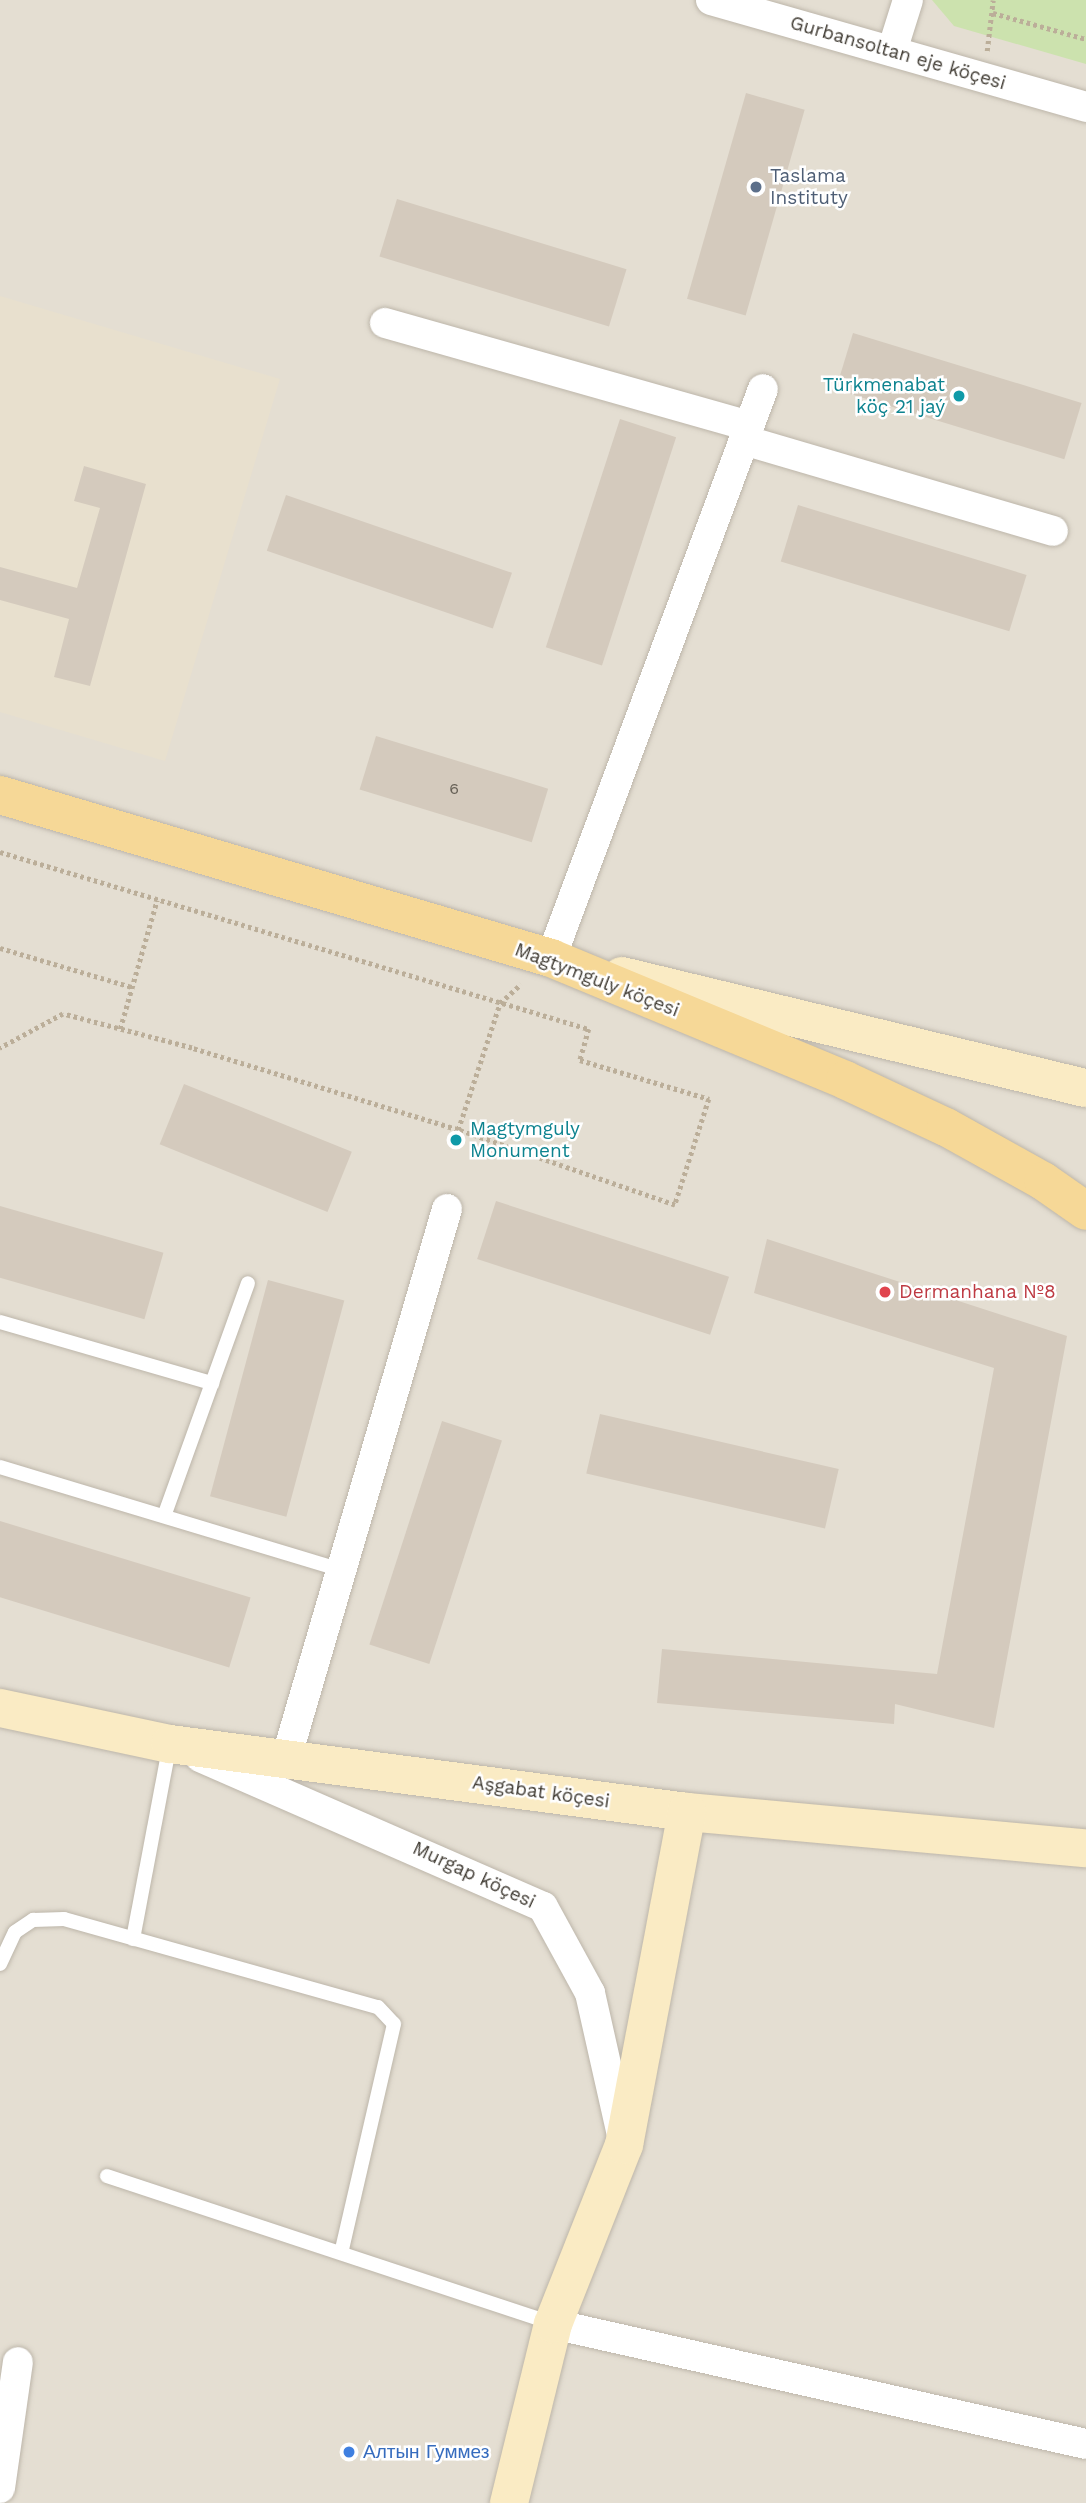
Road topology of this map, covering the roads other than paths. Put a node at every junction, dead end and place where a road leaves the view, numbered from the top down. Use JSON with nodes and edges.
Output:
{"nodes":[{"id":1,"x":710,"y":0,"type":"edge"},
{"id":2,"x":908,"y":0,"type":"edge"},
{"id":3,"x":892,"y":51,"type":"junction"},
{"id":4,"x":1086,"y":107,"type":"edge"},
{"id":5,"x":384,"y":323,"type":"dead end"},
{"id":6,"x":763,"y":389,"type":"dead end"},
{"id":7,"x":747,"y":433,"type":"junction"},
{"id":8,"x":1054,"y":531,"type":"dead end"},
{"id":9,"x":0,"y":795,"type":"edge"},
{"id":10,"x":551,"y":958,"type":"junction"},
{"id":11,"x":1086,"y":1088,"type":"edge"},
{"id":12,"x":447,"y":1209,"type":"dead end"},
{"id":13,"x":1086,"y":1211,"type":"edge"},
{"id":14,"x":248,"y":1283,"type":"dead end"},
{"id":15,"x":0,"y":1322,"type":"edge"},
{"id":16,"x":212,"y":1383,"type":"junction"},
{"id":17,"x":0,"y":1467,"type":"edge"},
{"id":18,"x":164,"y":1516,"type":"junction"},
{"id":19,"x":341,"y":1570,"type":"junction"},
{"id":20,"x":0,"y":1708,"type":"edge"},
{"id":21,"x":170,"y":1744,"type":"junction"},
{"id":22,"x":286,"y":1759,"type":"junction"},
{"id":23,"x":687,"y":1812,"type":"junction"},
{"id":24,"x":1086,"y":1848,"type":"edge"},
{"id":25,"x":133,"y":1939,"type":"junction"},
{"id":26,"x":0,"y":1964,"type":"edge"},
{"id":27,"x":624,"y":2145,"type":"junction"},
{"id":28,"x":107,"y":2176,"type":"dead end"},
{"id":29,"x":342,"y":2250,"type":"junction"},
{"id":30,"x":553,"y":2324,"type":"junction"},
{"id":31,"x":18,"y":2362,"type":"dead end"},
{"id":32,"x":1086,"y":2444,"type":"edge"},
{"id":33,"x":0,"y":2488,"type":"edge"},
{"id":34,"x":509,"y":2503,"type":"edge"}],
"edges":[{"from":1,"to":3,"type":"street","name":"Gurbansoltan eje köçesi"},
{"from":2,"to":3,"type":"street"},
{"from":3,"to":4,"type":"street","name":"Gurbansoltan eje köçesi"},
{"from":5,"to":7,"type":"street"},
{"from":6,"to":7,"type":"street"},
{"from":7,"to":8,"type":"street"},
{"from":7,"to":10,"type":"street"},
{"from":9,"to":10,"type":"main road","name":"Magtymguly köçesi"},
{"from":10,"to":11,"type":"street"},
{"from":10,"to":13,"type":"main road","name":"Magtymguly köçesi"},
{"from":12,"to":19,"type":"street"},
{"from":14,"to":16,"type":"lane"},
{"from":15,"to":16,"type":"lane"},
{"from":16,"to":18,"type":"lane"},
{"from":17,"to":18,"type":"lane"},
{"from":18,"to":19,"type":"lane"},
{"from":19,"to":22,"type":"street"},
{"from":20,"to":21,"type":"street","name":"Aşgabat köçesi"},
{"from":21,"to":22,"type":"street","name":"Aşgabat köçesi"},
{"from":21,"to":25,"type":"lane"},
{"from":21,"to":27,"type":"street","name":"Murgap köçesi"},
{"from":22,"to":23,"type":"street","name":"Aşgabat köçesi"},
{"from":23,"to":24,"type":"street","name":"Aşgabat köçesi"},
{"from":23,"to":27,"type":"street"},
{"from":25,"to":26,"type":"lane"},
{"from":25,"to":29,"type":"lane"},
{"from":27,"to":30,"type":"street"},
{"from":28,"to":29,"type":"lane"},
{"from":29,"to":30,"type":"lane"},
{"from":30,"to":32,"type":"street"},
{"from":30,"to":34,"type":"street"},
{"from":31,"to":33,"type":"street"}]}
